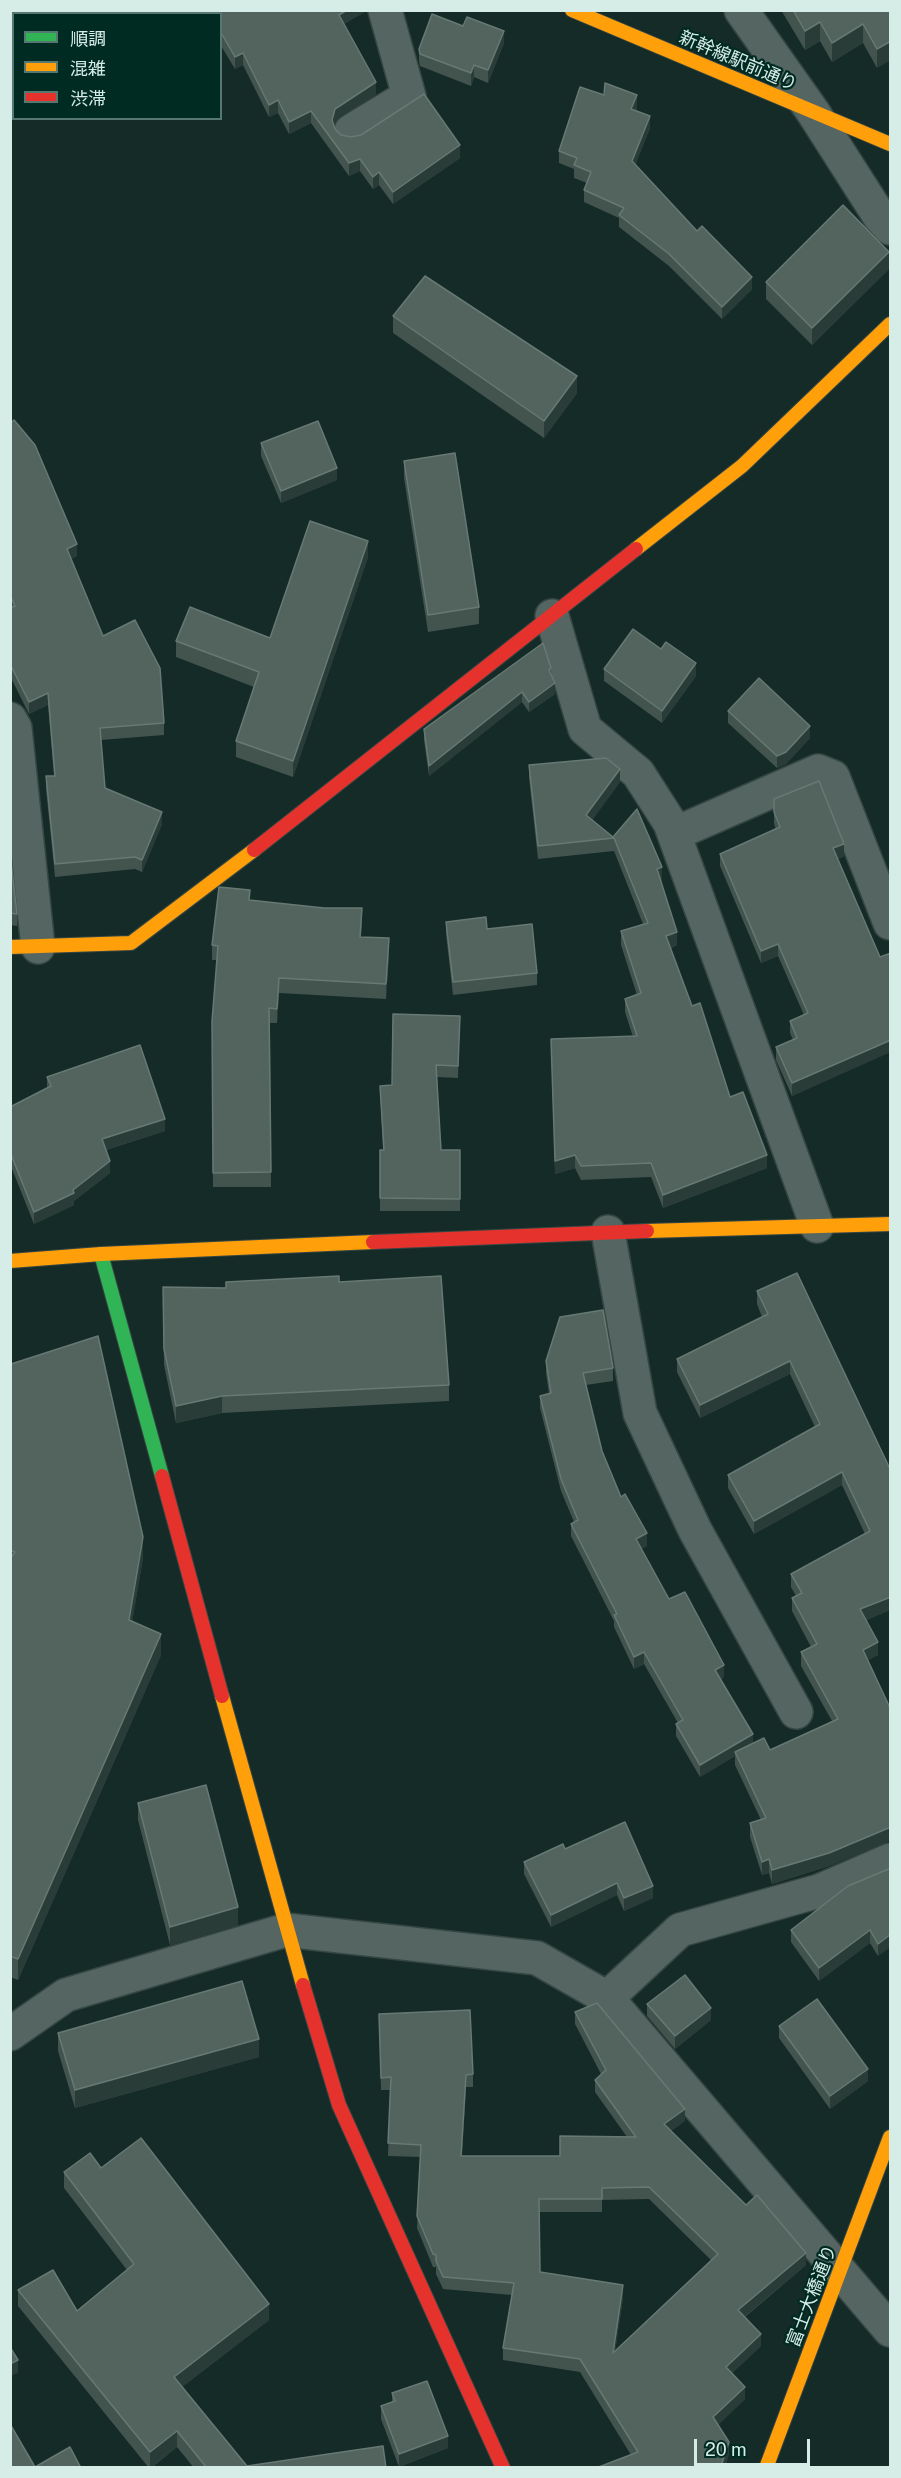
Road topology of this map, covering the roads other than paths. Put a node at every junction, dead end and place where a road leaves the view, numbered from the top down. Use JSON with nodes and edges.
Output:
{"nodes":[{"id":1,"x":385,"y":10,"type":"edge"},
{"id":2,"x":572,"y":10,"type":"edge"},
{"id":3,"x":745,"y":12,"type":"edge"},
{"id":4,"x":813,"y":112,"type":"junction"},
{"id":5,"x":351,"y":131,"type":"dead end"},
{"id":6,"x":891,"y":144,"type":"edge"},
{"id":7,"x":891,"y":228,"type":"edge"},
{"id":8,"x":891,"y":324,"type":"edge"},
{"id":9,"x":552,"y":616,"type":"junction"},
{"id":10,"x":10,"y":719,"type":"edge"},
{"id":11,"x":674,"y":834,"type":"junction"},
{"id":12,"x":891,"y":923,"type":"edge"},
{"id":13,"x":24,"y":947,"type":"edge"},
{"id":14,"x":891,"y":1224,"type":"edge"},
{"id":15,"x":817,"y":1226,"type":"junction"},
{"id":16,"x":608,"y":1232,"type":"junction"},
{"id":17,"x":101,"y":1254,"type":"junction"},
{"id":18,"x":10,"y":1261,"type":"edge"},
{"id":19,"x":796,"y":1712,"type":"dead end"},
{"id":20,"x":891,"y":1860,"type":"edge"},
{"id":21,"x":286,"y":1930,"type":"junction"},
{"id":22,"x":607,"y":1998,"type":"junction"},
{"id":23,"x":10,"y":2034,"type":"edge"},
{"id":24,"x":891,"y":2137,"type":"edge"},
{"id":25,"x":841,"y":2270,"type":"junction"},
{"id":26,"x":891,"y":2330,"type":"edge"},
{"id":27,"x":503,"y":2468,"type":"edge"},
{"id":28,"x":766,"y":2468,"type":"edge"}],
"edges":[{"from":1,"to":5,"type":"street"},
{"from":2,"to":4,"type":"street","name":"新幹線駅前通り"},
{"from":3,"to":4,"type":"street"},
{"from":4,"to":6,"type":"street","name":"新幹線駅前通り"},
{"from":4,"to":7,"type":"street"},
{"from":8,"to":9,"type":"street"},
{"from":9,"to":11,"type":"street"},
{"from":9,"to":13,"type":"street"},
{"from":10,"to":13,"type":"street"},
{"from":11,"to":12,"type":"street"},
{"from":11,"to":15,"type":"street"},
{"from":14,"to":15,"type":"street"},
{"from":15,"to":16,"type":"street"},
{"from":16,"to":17,"type":"street"},
{"from":16,"to":19,"type":"street"},
{"from":17,"to":18,"type":"street"},
{"from":17,"to":21,"type":"street"},
{"from":20,"to":22,"type":"street"},
{"from":21,"to":22,"type":"street"},
{"from":21,"to":23,"type":"street"},
{"from":21,"to":27,"type":"street"},
{"from":22,"to":25,"type":"street"},
{"from":24,"to":25,"type":"street","name":"富士大橋通り"},
{"from":25,"to":26,"type":"street"},
{"from":25,"to":28,"type":"street","name":"富士大橋通り"}]}
